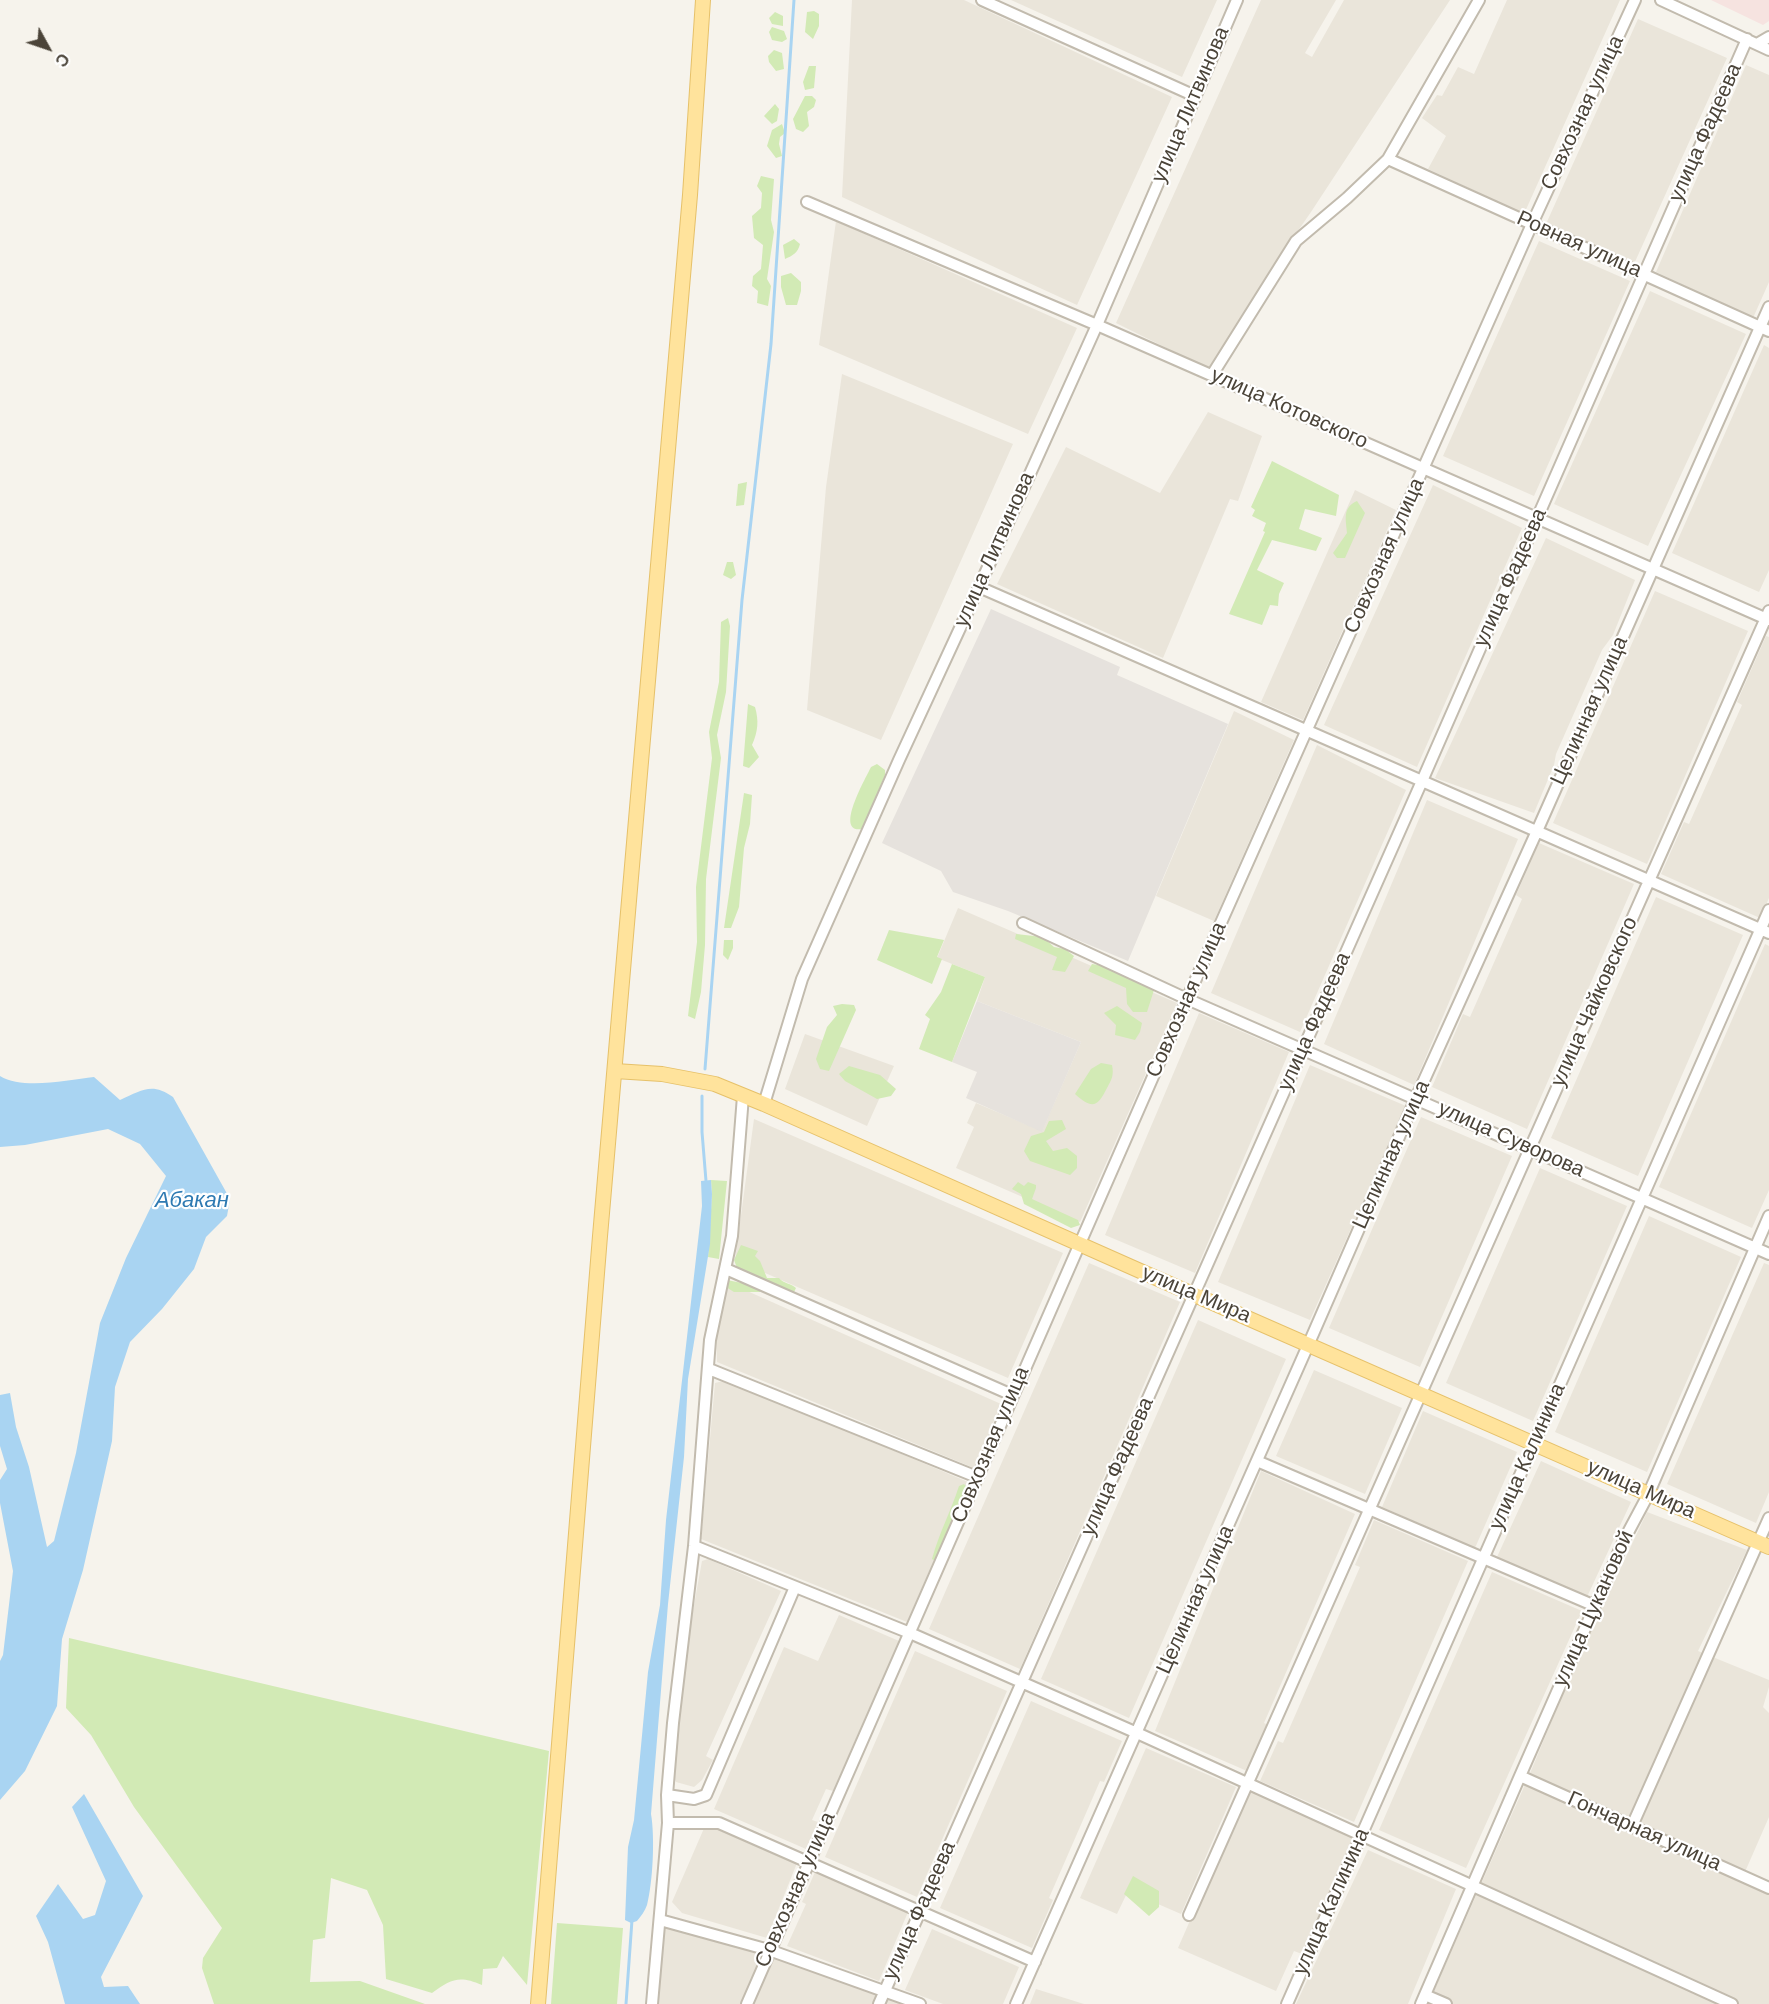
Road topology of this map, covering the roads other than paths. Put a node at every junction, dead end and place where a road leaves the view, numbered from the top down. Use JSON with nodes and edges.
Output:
{"nodes":[{"id":1,"x":703,"y":0,"type":"edge"},
{"id":2,"x":982,"y":0,"type":"edge"},
{"id":3,"x":1237,"y":0,"type":"edge"},
{"id":4,"x":1479,"y":0,"type":"edge"},
{"id":5,"x":1635,"y":0,"type":"edge"},
{"id":6,"x":1661,"y":0,"type":"edge"},
{"id":7,"x":1769,"y":37,"type":"edge"},
{"id":8,"x":1752,"y":42,"type":"junction"},
{"id":9,"x":1769,"y":50,"type":"edge"},
{"id":10,"x":1195,"y":96,"type":"junction"},
{"id":11,"x":1388,"y":159,"type":"junction"},
{"id":12,"x":807,"y":202,"type":"dead end"},
{"id":13,"x":1532,"y":224,"type":"junction"},
{"id":14,"x":1643,"y":274,"type":"junction"},
{"id":15,"x":1769,"y":307,"type":"edge"},
{"id":16,"x":1097,"y":325,"type":"junction"},
{"id":17,"x":1765,"y":329,"type":"edge"},
{"id":18,"x":1212,"y":375,"type":"junction"},
{"id":19,"x":1425,"y":469,"type":"junction"},
{"id":20,"x":1537,"y":518,"type":"junction"},
{"id":21,"x":1653,"y":569,"type":"junction"},
{"id":22,"x":979,"y":587,"type":"junction"},
{"id":23,"x":1768,"y":616,"type":"edge"},
{"id":24,"x":1306,"y":730,"type":"junction"},
{"id":25,"x":1422,"y":781,"type":"junction"},
{"id":26,"x":1537,"y":831,"type":"junction"},
{"id":27,"x":1649,"y":881,"type":"junction"},
{"id":28,"x":1769,"y":910,"type":"edge"},
{"id":29,"x":1023,"y":923,"type":"dead end"},
{"id":30,"x":1765,"y":931,"type":"edge"},
{"id":31,"x":1187,"y":999,"type":"junction"},
{"id":32,"x":1302,"y":1049,"type":"junction"},
{"id":33,"x":615,"y":1071,"type":"junction"},
{"id":34,"x":743,"y":1096,"type":"junction"},
{"id":35,"x":1416,"y":1098,"type":"junction"},
{"id":36,"x":764,"y":1104,"type":"junction"},
{"id":37,"x":1529,"y":1148,"type":"junction"},
{"id":38,"x":1642,"y":1197,"type":"junction"},
{"id":39,"x":1769,"y":1216,"type":"edge"},
{"id":40,"x":1079,"y":1245,"type":"junction"},
{"id":41,"x":1754,"y":1248,"type":"junction"},
{"id":42,"x":1769,"y":1254,"type":"edge"},
{"id":43,"x":726,"y":1269,"type":"junction"},
{"id":44,"x":1195,"y":1294,"type":"junction"},
{"id":45,"x":1309,"y":1344,"type":"junction"},
{"id":46,"x":709,"y":1369,"type":"junction"},
{"id":47,"x":1422,"y":1393,"type":"junction"},
{"id":48,"x":1012,"y":1395,"type":"junction"},
{"id":49,"x":1534,"y":1442,"type":"junction"},
{"id":50,"x":1257,"y":1461,"type":"junction"},
{"id":51,"x":977,"y":1477,"type":"junction"},
{"id":52,"x":1648,"y":1494,"type":"junction"},
{"id":53,"x":1370,"y":1509,"type":"junction"},
{"id":54,"x":1769,"y":1518,"type":"edge"},
{"id":55,"x":1764,"y":1545,"type":"edge"},
{"id":56,"x":694,"y":1546,"type":"junction"},
{"id":57,"x":1483,"y":1558,"type":"junction"},
{"id":58,"x":795,"y":1587,"type":"junction"},
{"id":59,"x":1595,"y":1606,"type":"junction"},
{"id":60,"x":910,"y":1633,"type":"junction"},
{"id":61,"x":1021,"y":1682,"type":"junction"},
{"id":62,"x":1137,"y":1733,"type":"junction"},
{"id":63,"x":1520,"y":1776,"type":"junction"},
{"id":64,"x":1247,"y":1783,"type":"junction"},
{"id":65,"x":667,"y":1795,"type":"junction"},
{"id":66,"x":668,"y":1823,"type":"junction"},
{"id":67,"x":1632,"y":1826,"type":"junction"},
{"id":68,"x":1362,"y":1835,"type":"junction"},
{"id":69,"x":808,"y":1862,"type":"junction"},
{"id":70,"x":1473,"y":1885,"type":"junction"},
{"id":71,"x":1769,"y":1888,"type":"edge"},
{"id":72,"x":920,"y":1912,"type":"junction"},
{"id":73,"x":1189,"y":1915,"type":"dead end"},
{"id":74,"x":660,"y":1920,"type":"junction"},
{"id":75,"x":770,"y":1950,"type":"junction"},
{"id":76,"x":1035,"y":1962,"type":"junction"},
{"id":77,"x":885,"y":1991,"type":"junction"},
{"id":78,"x":1423,"y":1999,"type":"edge"},
{"id":79,"x":538,"y":2004,"type":"edge"},
{"id":80,"x":652,"y":2004,"type":"edge"},
{"id":81,"x":747,"y":2004,"type":"edge"},
{"id":82,"x":879,"y":2004,"type":"edge"},
{"id":83,"x":920,"y":2004,"type":"edge"},
{"id":84,"x":1016,"y":2004,"type":"edge"},
{"id":85,"x":1287,"y":2004,"type":"edge"},
{"id":86,"x":1446,"y":2004,"type":"edge"},
{"id":87,"x":1732,"y":2004,"type":"edge"}],
"edges":[{"from":1,"to":33,"type":"main road"},
{"from":2,"to":10,"type":"street"},
{"from":3,"to":10,"type":"street","name":"улица Литвинова"},
{"from":4,"to":11,"type":"street"},
{"from":5,"to":13,"type":"street","name":"Совхозная улица"},
{"from":6,"to":8,"type":"street"},
{"from":7,"to":8,"type":"street"},
{"from":8,"to":9,"type":"street"},
{"from":8,"to":14,"type":"street","name":"улица Фадеева"},
{"from":10,"to":16,"type":"street","name":"улица Литвинова"},
{"from":11,"to":13,"type":"street","name":"Ровная улица"},
{"from":11,"to":18,"type":"street"},
{"from":12,"to":16,"type":"street","name":"улица Котовского"},
{"from":13,"to":14,"type":"street","name":"Ровная улица"},
{"from":13,"to":19,"type":"street","name":"Совхозная улица"},
{"from":14,"to":17,"type":"street","name":"Ровная улица"},
{"from":14,"to":20,"type":"street","name":"улица Фадеева"},
{"from":15,"to":17,"type":"street","name":"Целинная улица"},
{"from":16,"to":18,"type":"street","name":"улица Котовского"},
{"from":16,"to":22,"type":"street","name":"улица Литвинова"},
{"from":17,"to":21,"type":"street","name":"Целинная улица"},
{"from":18,"to":19,"type":"street","name":"улица Котовского"},
{"from":19,"to":20,"type":"street","name":"улица Котовского"},
{"from":19,"to":24,"type":"street","name":"Совхозная улица"},
{"from":20,"to":21,"type":"street","name":"улица Котовского"},
{"from":20,"to":25,"type":"street","name":"улица Фадеева"},
{"from":21,"to":23,"type":"street","name":"улица Котовского"},
{"from":21,"to":26,"type":"street","name":"Целинная улица"},
{"from":22,"to":24,"type":"street"},
{"from":22,"to":36,"type":"street","name":"улица Литвинова"},
{"from":23,"to":27,"type":"street","name":"улица Чайковского"},
{"from":24,"to":25,"type":"street"},
{"from":24,"to":31,"type":"street","name":"Совхозная улица"},
{"from":25,"to":26,"type":"street"},
{"from":25,"to":32,"type":"street","name":"улица Фадеева"},
{"from":26,"to":27,"type":"street"},
{"from":26,"to":35,"type":"street","name":"Целинная улица"},
{"from":27,"to":30,"type":"street"},
{"from":27,"to":37,"type":"street","name":"улица Чайковского"},
{"from":28,"to":30,"type":"street","name":"улица Калинина"},
{"from":29,"to":31,"type":"street","name":"улица Суворова"},
{"from":30,"to":38,"type":"street","name":"улица Калинина"},
{"from":31,"to":32,"type":"street","name":"улица Суворова"},
{"from":31,"to":40,"type":"street","name":"Совхозная улица"},
{"from":32,"to":35,"type":"street","name":"улица Суворова"},
{"from":32,"to":44,"type":"street","name":"улица Фадеева"},
{"from":33,"to":34,"type":"main road","name":"улица Мира"},
{"from":33,"to":79,"type":"main road"},
{"from":34,"to":36,"type":"main road","name":"улица Мира"},
{"from":34,"to":43,"type":"street"},
{"from":35,"to":37,"type":"street","name":"улица Суворова"},
{"from":35,"to":45,"type":"street","name":"Целинная улица"},
{"from":36,"to":40,"type":"main road","name":"улица Мира"},
{"from":37,"to":38,"type":"street","name":"улица Суворова"},
{"from":37,"to":47,"type":"street","name":"улица Чайковского"},
{"from":38,"to":41,"type":"street","name":"улица Суворова"},
{"from":38,"to":49,"type":"street","name":"улица Калинина"},
{"from":39,"to":41,"type":"street","name":"улица Цукановой"},
{"from":40,"to":44,"type":"main road","name":"улица Мира"},
{"from":40,"to":48,"type":"street","name":"Совхозная улица"},
{"from":41,"to":42,"type":"street","name":"улица Суворова"},
{"from":41,"to":52,"type":"street","name":"улица Цукановой"},
{"from":43,"to":46,"type":"street"},
{"from":43,"to":48,"type":"street"},
{"from":44,"to":45,"type":"main road","name":"улица Мира"},
{"from":44,"to":61,"type":"street","name":"улица Фадеева"},
{"from":45,"to":47,"type":"main road","name":"улица Мира"},
{"from":45,"to":50,"type":"street","name":"Целинная улица"},
{"from":46,"to":51,"type":"street"},
{"from":46,"to":56,"type":"street"},
{"from":47,"to":49,"type":"main road","name":"улица Мира"},
{"from":47,"to":53,"type":"street","name":"улица Чайковского"},
{"from":48,"to":51,"type":"street","name":"Совхозная улица"},
{"from":49,"to":52,"type":"main road","name":"улица Мира"},
{"from":49,"to":57,"type":"street","name":"улица Калинина"},
{"from":50,"to":53,"type":"street"},
{"from":50,"to":62,"type":"street","name":"Целинная улица"},
{"from":51,"to":60,"type":"street","name":"Совхозная улица"},
{"from":52,"to":55,"type":"main road","name":"улица Мира"},
{"from":52,"to":59,"type":"street","name":"улица Цукановой"},
{"from":53,"to":57,"type":"street"},
{"from":53,"to":64,"type":"street","name":"улица Чайковского"},
{"from":54,"to":55,"type":"street"},
{"from":55,"to":67,"type":"street"},
{"from":56,"to":58,"type":"street"},
{"from":56,"to":65,"type":"street"},
{"from":57,"to":59,"type":"street"},
{"from":57,"to":68,"type":"street","name":"улица Калинина"},
{"from":58,"to":60,"type":"street"},
{"from":58,"to":65,"type":"street"},
{"from":59,"to":63,"type":"street","name":"улица Цукановой"},
{"from":60,"to":61,"type":"street"},
{"from":60,"to":69,"type":"street","name":"Совхозная улица"},
{"from":61,"to":62,"type":"street"},
{"from":61,"to":72,"type":"street","name":"улица Фадеева"},
{"from":62,"to":64,"type":"street"},
{"from":62,"to":76,"type":"street","name":"Целинная улица"},
{"from":63,"to":67,"type":"street","name":"Гончарная улица"},
{"from":63,"to":70,"type":"street","name":"улица Цукановой"},
{"from":64,"to":68,"type":"street"},
{"from":64,"to":73,"type":"street","name":"улица Чайковского"},
{"from":65,"to":66,"type":"street"},
{"from":66,"to":69,"type":"street"},
{"from":66,"to":74,"type":"street"},
{"from":67,"to":71,"type":"street","name":"Гончарная улица"},
{"from":68,"to":70,"type":"street"},
{"from":68,"to":85,"type":"street","name":"улица Калинина"},
{"from":69,"to":72,"type":"street"},
{"from":69,"to":75,"type":"street","name":"Совхозная улица"},
{"from":70,"to":78,"type":"street","name":"улица Цукановой"},
{"from":70,"to":87,"type":"street"},
{"from":72,"to":76,"type":"street"},
{"from":72,"to":77,"type":"street","name":"улица Фадеева"},
{"from":74,"to":75,"type":"street"},
{"from":74,"to":80,"type":"street"},
{"from":75,"to":77,"type":"street"},
{"from":75,"to":81,"type":"street","name":"Совхозная улица"},
{"from":76,"to":84,"type":"street","name":"Целинная улица"},
{"from":77,"to":82,"type":"street","name":"улица Фадеева"},
{"from":77,"to":83,"type":"street"},
{"from":78,"to":86,"type":"street"}]}
